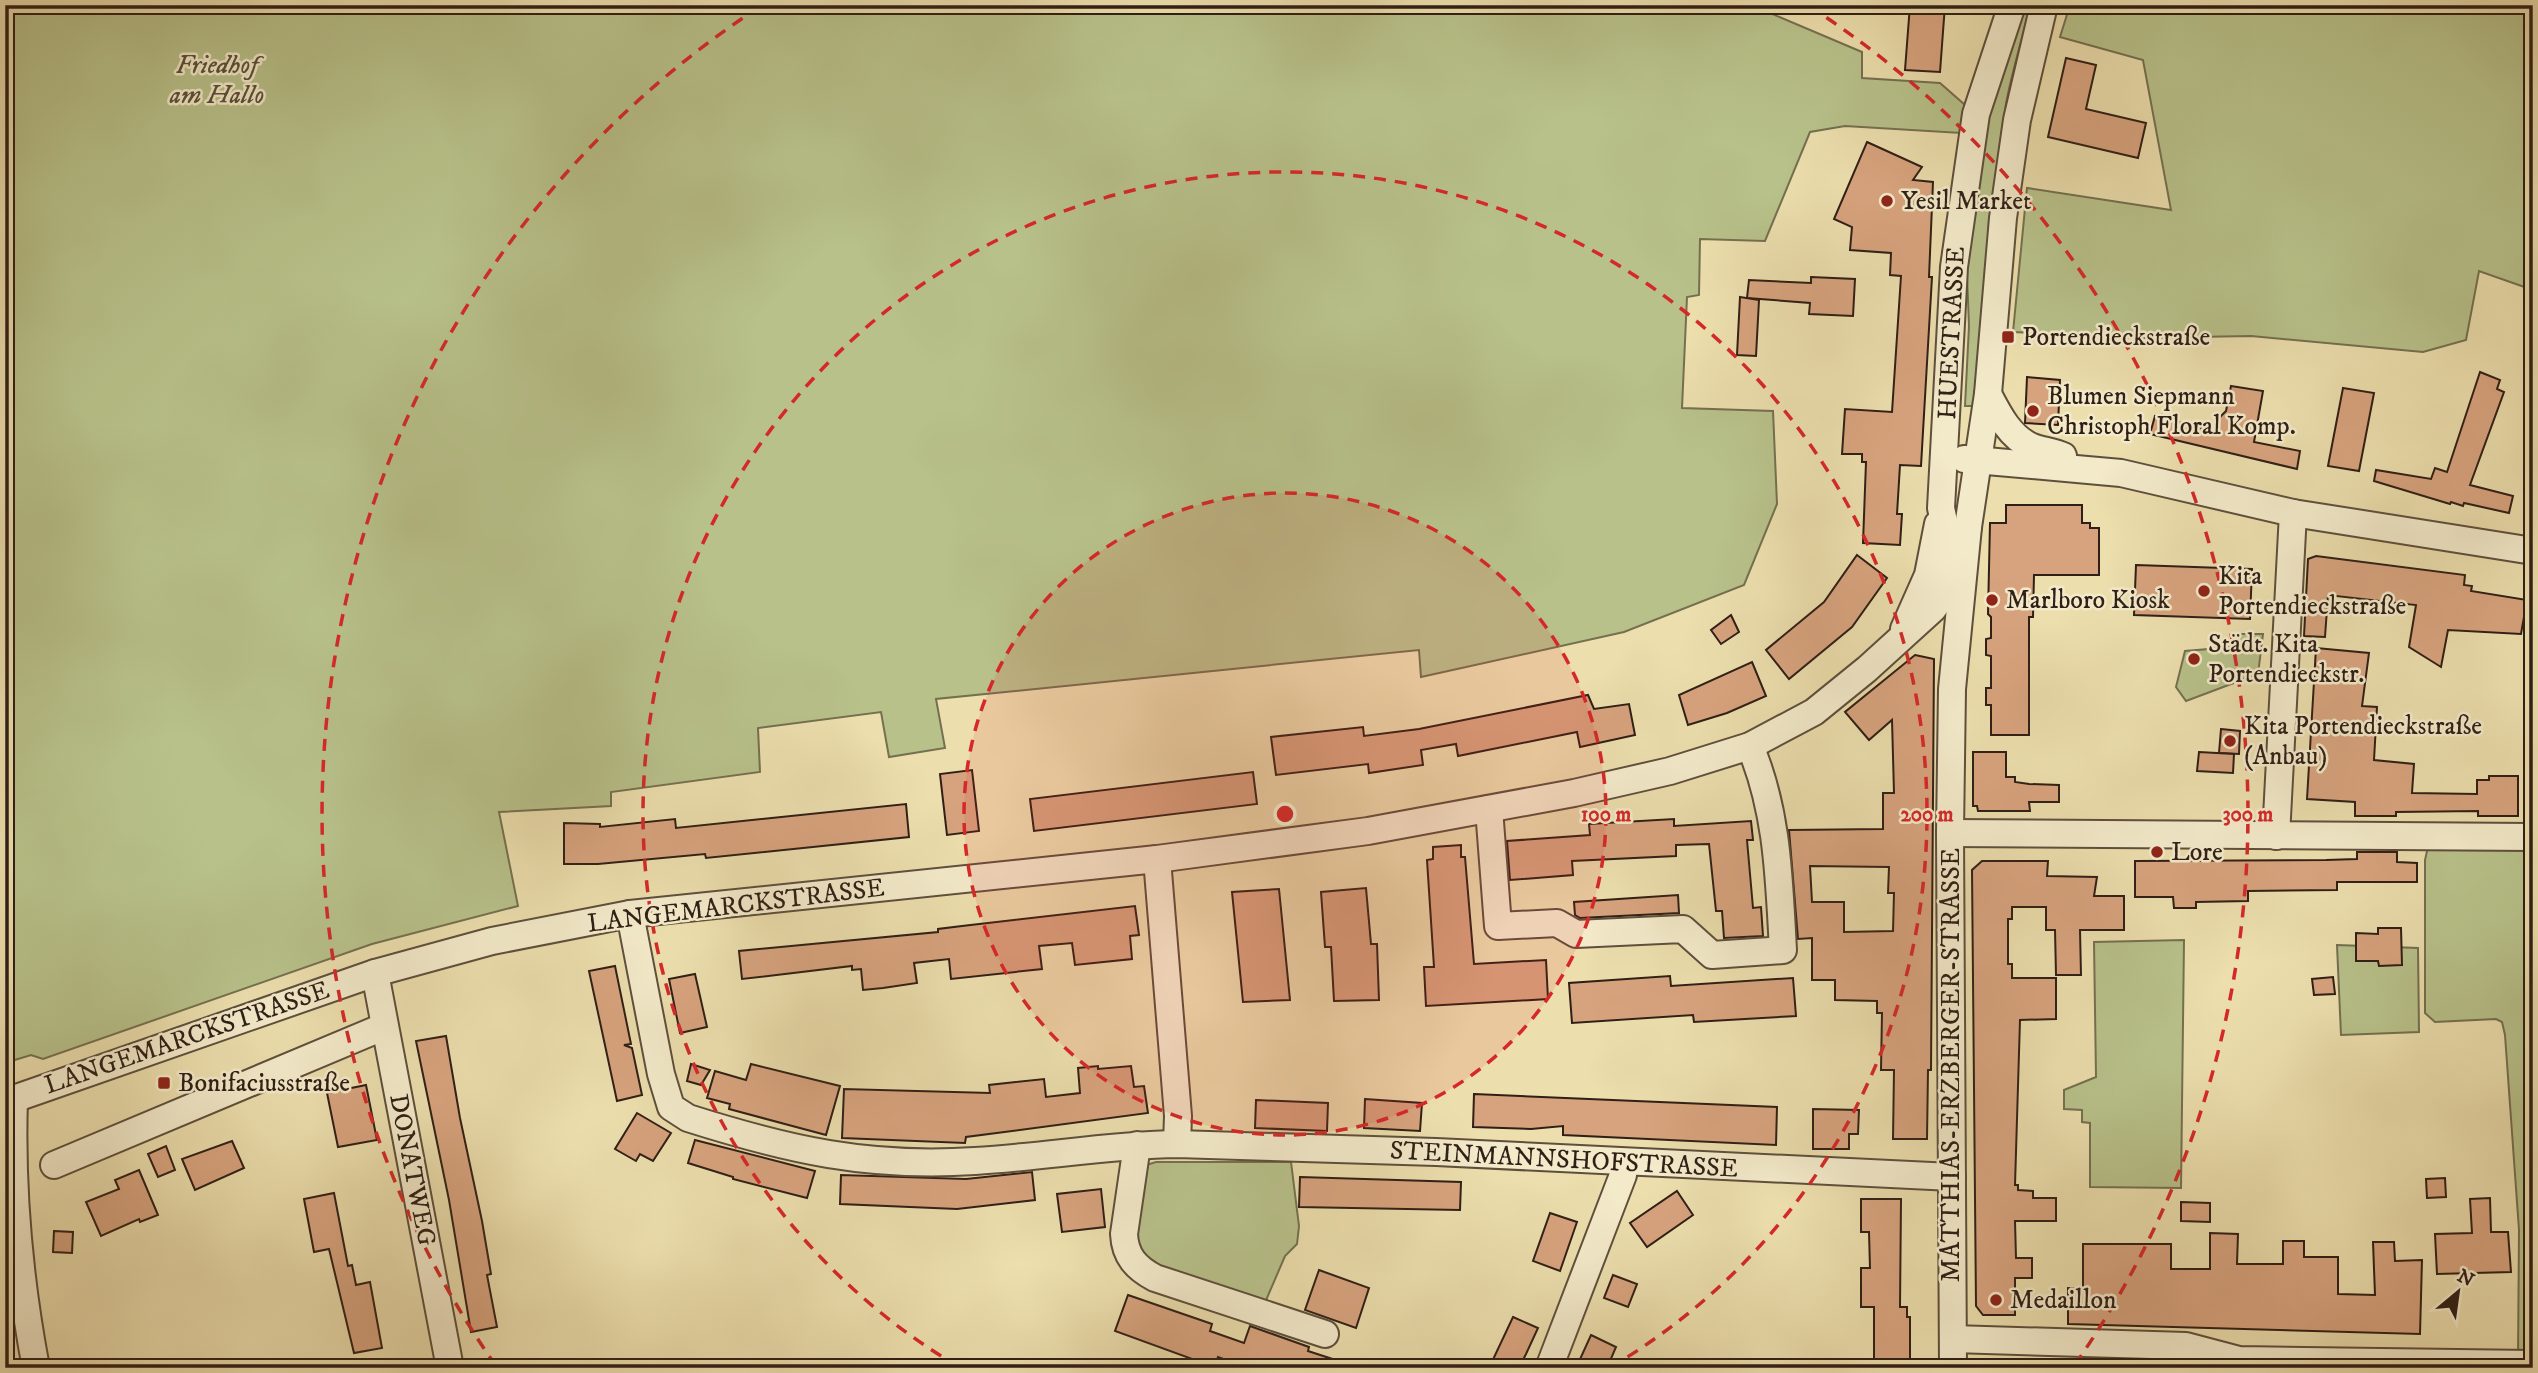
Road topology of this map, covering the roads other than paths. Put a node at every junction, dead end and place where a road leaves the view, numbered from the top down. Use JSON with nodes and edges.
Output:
{"nodes":[{"id":1,"x":2012,"y":5,"type":"edge"},
{"id":2,"x":2044,"y":5,"type":"edge"},
{"id":3,"x":1988,"y":394,"type":"junction"},
{"id":4,"x":1944,"y":457,"type":"junction"},
{"id":5,"x":1979,"y":460,"type":"junction"},
{"id":6,"x":2086,"y":468,"type":"junction"},
{"id":7,"x":1941,"y":508,"type":"junction"},
{"id":8,"x":2293,"y":513,"type":"junction"},
{"id":9,"x":2533,"y":551,"type":"edge"},
{"id":10,"x":1957,"y":583,"type":"junction"},
{"id":11,"x":1900,"y":637,"type":"junction"},
{"id":12,"x":1751,"y":746,"type":"junction"},
{"id":13,"x":1489,"y":809,"type":"junction"},
{"id":14,"x":1950,"y":833,"type":"junction"},
{"id":15,"x":2276,"y":836,"type":"junction"},
{"id":16,"x":2533,"y":837,"type":"edge"},
{"id":17,"x":1157,"y":859,"type":"junction"},
{"id":18,"x":630,"y":914,"type":"junction"},
{"id":19,"x":375,"y":973,"type":"junction"},
{"id":20,"x":383,"y":1027,"type":"junction"},
{"id":21,"x":9,"y":1100,"type":"edge"},
{"id":22,"x":1137,"y":1144,"type":"junction"},
{"id":23,"x":1177,"y":1144,"type":"junction"},
{"id":24,"x":1624,"y":1162,"type":"junction"},
{"id":25,"x":54,"y":1165,"type":"dead end"},
{"id":26,"x":1952,"y":1177,"type":"junction"},
{"id":27,"x":1325,"y":1334,"type":"dead end"},
{"id":28,"x":1953,"y":1339,"type":"junction"},
{"id":29,"x":2533,"y":1364,"type":"edge"},
{"id":30,"x":36,"y":1368,"type":"edge"},
{"id":31,"x":450,"y":1368,"type":"edge"},
{"id":32,"x":1549,"y":1368,"type":"edge"},
{"id":33,"x":1953,"y":1368,"type":"edge"}],
"edges":[{"from":1,"to":4,"type":"street","name":"HUESTRASSE"},
{"from":2,"to":3,"type":"street","name":"HUESTRASSE"},
{"from":3,"to":5,"type":"street","name":"HUESTRASSE"},
{"from":3,"to":6,"type":"street"},
{"from":4,"to":5,"type":"street"},
{"from":4,"to":7,"type":"street","name":"MATTHIAS-ERZBERGER-STRASSE"},
{"from":5,"to":6,"type":"street"},
{"from":5,"to":10,"type":"street","name":"LANGEMARCKSTRASSE"},
{"from":6,"to":8,"type":"street"},
{"from":7,"to":10,"type":"street","name":"MATTHIAS-ERZBERGER-STRASSE"},
{"from":7,"to":11,"type":"street","name":"LANGEMARCKSTRASSE"},
{"from":8,"to":9,"type":"street"},
{"from":8,"to":15,"type":"street"},
{"from":10,"to":11,"type":"street","name":"LANGEMARCKSTRASSE"},
{"from":10,"to":14,"type":"street","name":"MATTHIAS-ERZBERGER-STRASSE"},
{"from":11,"to":12,"type":"street","name":"LANGEMARCKSTRASSE"},
{"from":12,"to":13,"type":"street","name":"LANGEMARCKSTRASSE"},
{"from":12,"to":13,"type":"street"},
{"from":13,"to":17,"type":"street","name":"LANGEMARCKSTRASSE"},
{"from":14,"to":15,"type":"street"},
{"from":14,"to":26,"type":"street","name":"MATTHIAS-ERZBERGER-STRASSE"},
{"from":15,"to":16,"type":"street"},
{"from":17,"to":18,"type":"street","name":"LANGEMARCKSTRASSE"},
{"from":17,"to":23,"type":"street"},
{"from":18,"to":19,"type":"street","name":"LANGEMARCKSTRASSE"},
{"from":18,"to":22,"type":"street","name":"STEINMANNSHOFSTRASSE"},
{"from":19,"to":20,"type":"street","name":"DONATWEG"},
{"from":19,"to":21,"type":"street","name":"LANGEMARCKSTRASSE"},
{"from":20,"to":25,"type":"street"},
{"from":20,"to":31,"type":"street","name":"DONATWEG"},
{"from":21,"to":30,"type":"street"},
{"from":22,"to":23,"type":"street","name":"STEINMANNSHOFSTRASSE"},
{"from":22,"to":27,"type":"street"},
{"from":23,"to":24,"type":"street","name":"STEINMANNSHOFSTRASSE"},
{"from":24,"to":26,"type":"street","name":"STEINMANNSHOFSTRASSE"},
{"from":24,"to":32,"type":"street"},
{"from":26,"to":28,"type":"street","name":"MATTHIAS-ERZBERGER-STRASSE"},
{"from":28,"to":29,"type":"street"},
{"from":28,"to":33,"type":"street","name":"MATTHIAS-ERZBERGER-STRASSE"}]}
